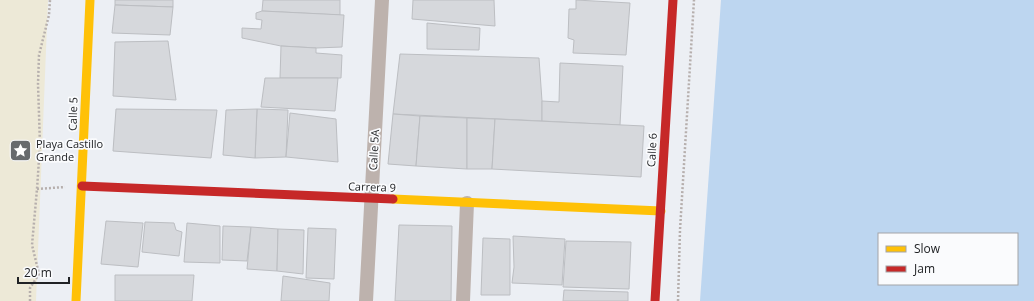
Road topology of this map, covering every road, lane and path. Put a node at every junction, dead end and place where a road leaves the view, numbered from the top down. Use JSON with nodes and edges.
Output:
{"nodes":[{"id":1,"x":50,"y":0,"type":"edge"},
{"id":2,"x":90,"y":0,"type":"edge"},
{"id":3,"x":382,"y":0,"type":"edge"},
{"id":4,"x":673,"y":0,"type":"edge"},
{"id":5,"x":694,"y":0,"type":"edge"},
{"id":6,"x":82,"y":186,"type":"junction"},
{"id":7,"x":37,"y":189,"type":"junction"},
{"id":8,"x":371,"y":199,"type":"junction"},
{"id":9,"x":467,"y":203,"type":"junction"},
{"id":10,"x":661,"y":211,"type":"junction"},
{"id":11,"x":30,"y":301,"type":"edge"},
{"id":12,"x":76,"y":301,"type":"edge"},
{"id":13,"x":366,"y":301,"type":"edge"},
{"id":14,"x":463,"y":301,"type":"edge"},
{"id":15,"x":655,"y":301,"type":"edge"},
{"id":16,"x":678,"y":301,"type":"edge"}],
"edges":[{"from":1,"to":7,"type":"path"},
{"from":2,"to":6,"type":"street","name":"Calle 5"},
{"from":3,"to":8,"type":"street","name":"Calle 5A"},
{"from":4,"to":10,"type":"street","name":"Calle 6"},
{"from":5,"to":16,"type":"path"},
{"from":6,"to":7,"type":"path"},
{"from":6,"to":8,"type":"street","name":"Carrera 9"},
{"from":6,"to":12,"type":"street","name":"Calle 5"},
{"from":7,"to":11,"type":"path"},
{"from":8,"to":9,"type":"street","name":"Carrera 9"},
{"from":8,"to":13,"type":"street","name":"Calle 5A"},
{"from":9,"to":10,"type":"street","name":"Carrera 9"},
{"from":9,"to":14,"type":"street"},
{"from":10,"to":15,"type":"street","name":"Calle 6"}]}
